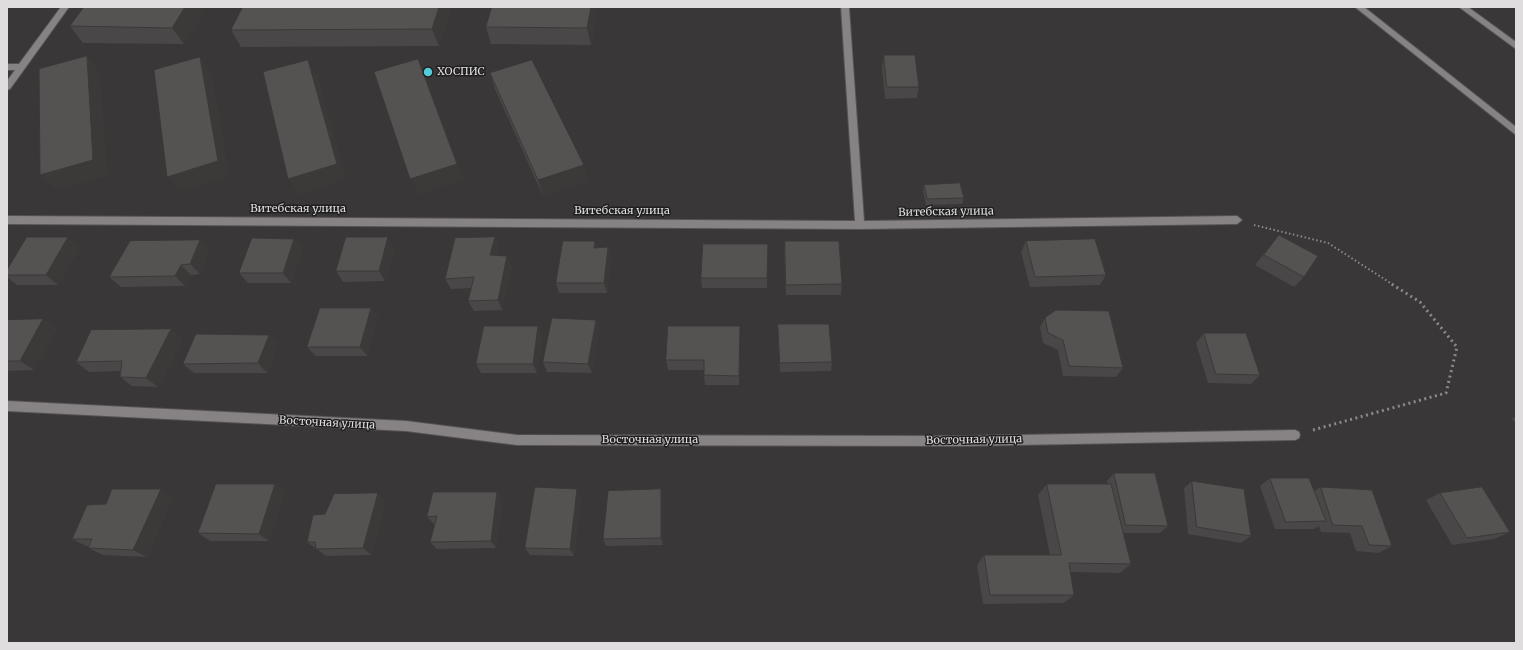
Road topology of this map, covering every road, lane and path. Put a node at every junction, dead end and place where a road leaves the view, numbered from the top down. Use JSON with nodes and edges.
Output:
{"nodes":[{"id":1,"x":65,"y":7,"type":"edge"},
{"id":2,"x":845,"y":7,"type":"edge"},
{"id":3,"x":1359,"y":7,"type":"edge"},
{"id":4,"x":1464,"y":7,"type":"edge"},
{"id":5,"x":1516,"y":46,"type":"edge"},
{"id":6,"x":7,"y":67,"type":"edge"},
{"id":7,"x":22,"y":67,"type":"junction"},
{"id":8,"x":7,"y":87,"type":"edge"},
{"id":9,"x":1516,"y":132,"type":"edge"},
{"id":10,"x":7,"y":220,"type":"edge"},
{"id":11,"x":1237,"y":220,"type":"joint"},
{"id":12,"x":860,"y":224,"type":"junction"},
{"id":13,"x":7,"y":406,"type":"edge"},
{"id":14,"x":1295,"y":435,"type":"joint"}],
"edges":[{"from":1,"to":7,"type":"street"},
{"from":2,"to":12,"type":"street"},
{"from":3,"to":9,"type":"street"},
{"from":4,"to":5,"type":"street"},
{"from":6,"to":7,"type":"street"},
{"from":7,"to":8,"type":"street"},
{"from":10,"to":12,"type":"street","name":"Витебская улица"},
{"from":11,"to":12,"type":"street","name":"Витебская улица"},
{"from":11,"to":14,"type":"path"},
{"from":13,"to":14,"type":"street","name":"Восточная улица"}]}
